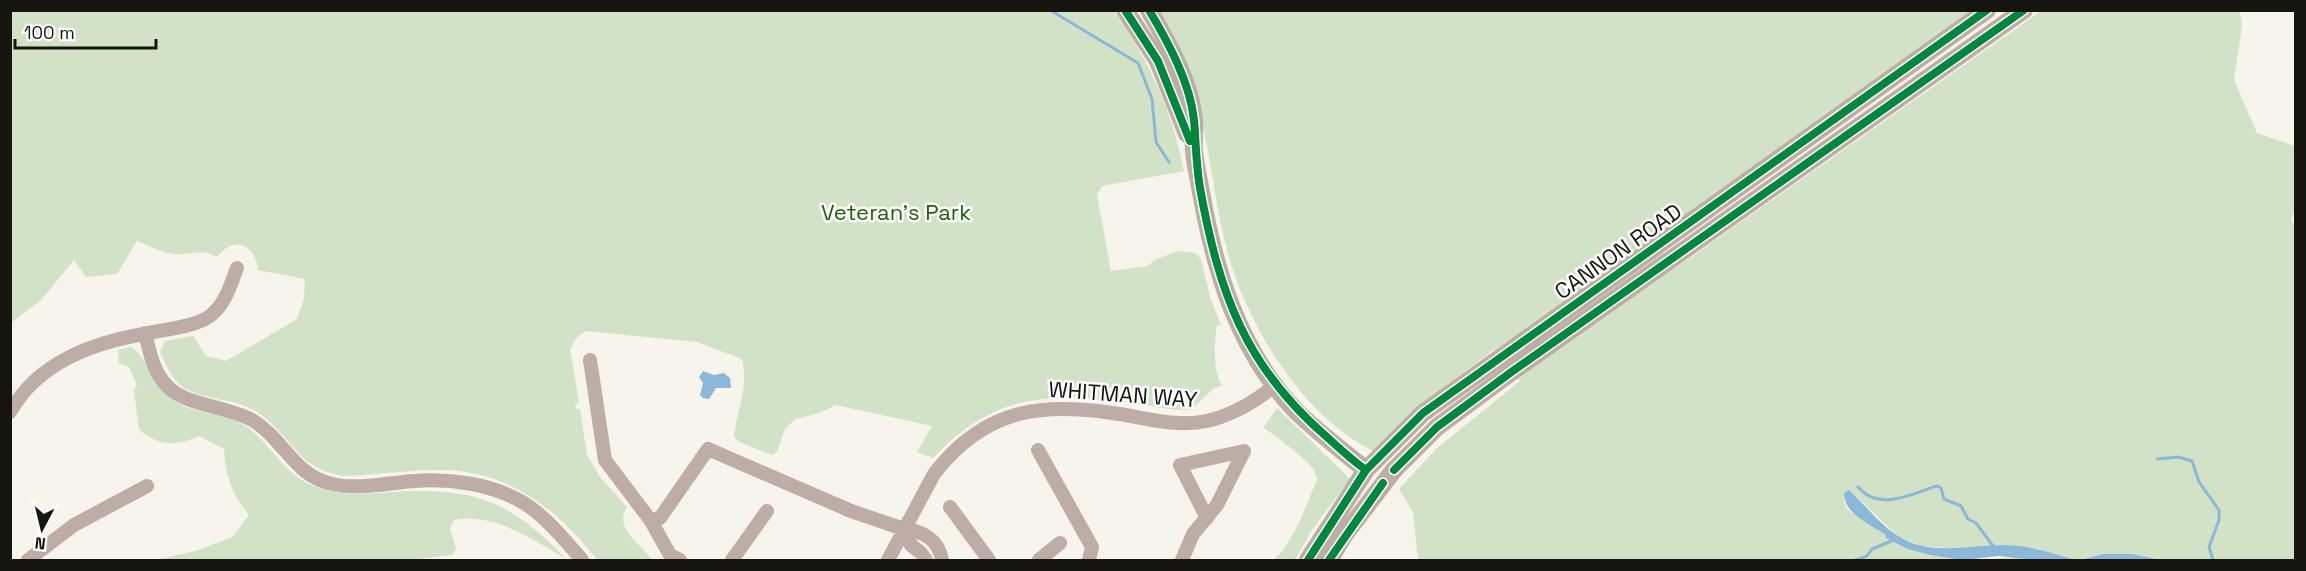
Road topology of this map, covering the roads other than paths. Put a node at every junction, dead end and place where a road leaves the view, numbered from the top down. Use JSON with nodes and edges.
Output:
{"nodes":[{"id":1,"x":1125,"y":10,"type":"edge"},
{"id":2,"x":1149,"y":10,"type":"edge"},
{"id":3,"x":1987,"y":10,"type":"edge"},
{"id":4,"x":2024,"y":10,"type":"edge"},
{"id":5,"x":1194,"y":150,"type":"junction"},
{"id":6,"x":237,"y":268,"type":"dead end"},
{"id":7,"x":145,"y":333,"type":"junction"},
{"id":8,"x":590,"y":360,"type":"dead end"},
{"id":9,"x":1275,"y":385,"type":"junction"},
{"id":10,"x":10,"y":412,"type":"edge"},
{"id":11,"x":1038,"y":450,"type":"dead end"},
{"id":12,"x":1364,"y":468,"type":"junction"},
{"id":13,"x":1383,"y":483,"type":"junction"},
{"id":14,"x":147,"y":486,"type":"dead end"},
{"id":15,"x":950,"y":507,"type":"dead end"},
{"id":16,"x":766,"y":511,"type":"dead end"},
{"id":17,"x":1207,"y":518,"type":"junction"},
{"id":18,"x":651,"y":522,"type":"junction"},
{"id":19,"x":904,"y":529,"type":"junction"},
{"id":20,"x":1060,"y":543,"type":"dead end"},
{"id":21,"x":28,"y":561,"type":"edge"},
{"id":22,"x":582,"y":561,"type":"edge"},
{"id":23,"x":680,"y":561,"type":"edge"},
{"id":24,"x":732,"y":561,"type":"edge"},
{"id":25,"x":888,"y":561,"type":"edge"},
{"id":26,"x":926,"y":561,"type":"edge"},
{"id":27,"x":942,"y":561,"type":"edge"},
{"id":28,"x":989,"y":561,"type":"edge"},
{"id":29,"x":1039,"y":561,"type":"edge"},
{"id":30,"x":1089,"y":561,"type":"edge"},
{"id":31,"x":1182,"y":561,"type":"edge"},
{"id":32,"x":1308,"y":561,"type":"edge"},
{"id":33,"x":1329,"y":561,"type":"edge"}],
"edges":[{"from":1,"to":5,"type":"main road"},
{"from":2,"to":5,"type":"main road"},
{"from":3,"to":12,"type":"main road","name":"CANNON ROAD"},
{"from":4,"to":13,"type":"main road","name":"CANNON ROAD"},
{"from":5,"to":9,"type":"main road"},
{"from":6,"to":7,"type":"street"},
{"from":7,"to":10,"type":"street"},
{"from":7,"to":22,"type":"street"},
{"from":8,"to":18,"type":"street"},
{"from":9,"to":12,"type":"main road"},
{"from":9,"to":19,"type":"street","name":"WHITMAN WAY"},
{"from":11,"to":30,"type":"street"},
{"from":12,"to":13,"type":"main road"},
{"from":12,"to":32,"type":"main road","name":"CANNON ROAD"},
{"from":13,"to":33,"type":"main road","name":"CANNON ROAD"},
{"from":14,"to":21,"type":"street"},
{"from":15,"to":28,"type":"street"},
{"from":16,"to":24,"type":"street"},
{"from":17,"to":17,"type":"street"},
{"from":17,"to":31,"type":"street"},
{"from":18,"to":19,"type":"street"},
{"from":18,"to":23,"type":"street"},
{"from":19,"to":25,"type":"street","name":"WHITMAN WAY"},
{"from":19,"to":26,"type":"street"},
{"from":19,"to":27,"type":"street"},
{"from":20,"to":29,"type":"street"}]}
